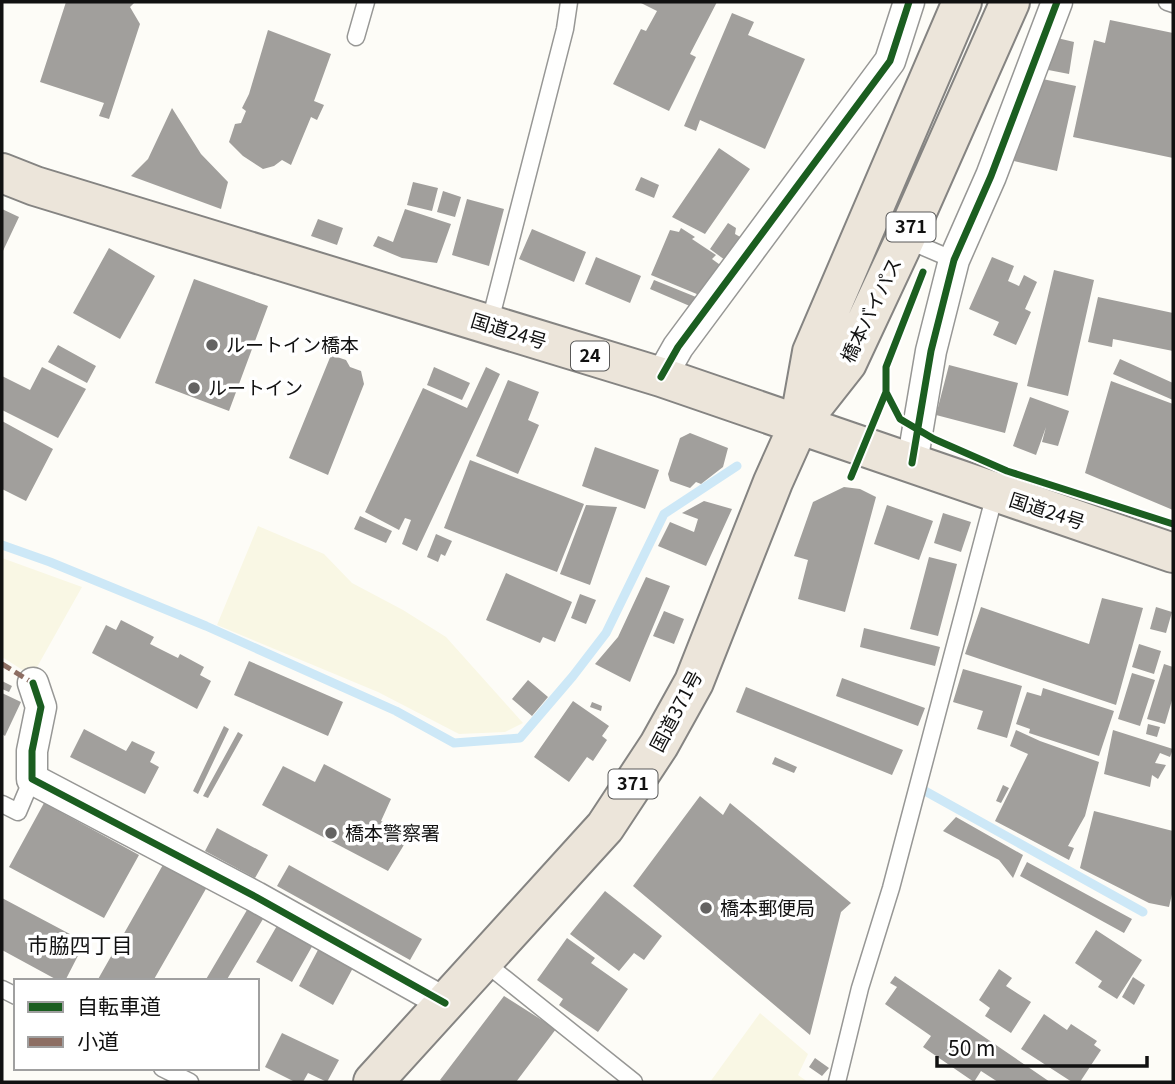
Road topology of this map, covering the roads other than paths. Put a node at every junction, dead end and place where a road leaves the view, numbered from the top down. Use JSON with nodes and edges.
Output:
{"nodes":[{"id":1,"x":366,"y":2,"type":"edge"},
{"id":2,"x":569,"y":2,"type":"edge"},
{"id":3,"x":909,"y":2,"type":"edge"},
{"id":4,"x":962,"y":2,"type":"edge"},
{"id":5,"x":1057,"y":2,"type":"edge"},
{"id":6,"x":1167,"y":2,"type":"edge"},
{"id":7,"x":1173,"y":4,"type":"edge"},
{"id":8,"x":1006,"y":10,"type":"edge"},
{"id":9,"x":356,"y":37,"type":"dead end"},
{"id":10,"x":2,"y":173,"type":"edge"},
{"id":11,"x":905,"y":239,"type":"junction"},
{"id":12,"x":954,"y":260,"type":"junction"},
{"id":13,"x":489,"y":325,"type":"junction"},
{"id":14,"x":661,"y":377,"type":"junction"},
{"id":15,"x":799,"y":425,"type":"junction"},
{"id":16,"x":912,"y":463,"type":"junction"},
{"id":17,"x":995,"y":494,"type":"junction"},
{"id":18,"x":1173,"y":553,"type":"edge"},
{"id":19,"x":33,"y":683,"type":"dead end"},
{"id":20,"x":32,"y":779,"type":"junction"},
{"id":21,"x":2,"y":804,"type":"edge"},
{"id":22,"x":482,"y":961,"type":"junction"},
{"id":23,"x":445,"y":1003,"type":"junction"},
{"id":24,"x":166,"y":1070,"type":"edge"},
{"id":25,"x":190,"y":1082,"type":"edge"},
{"id":26,"x":373,"y":1082,"type":"edge"},
{"id":27,"x":634,"y":1082,"type":"edge"},
{"id":28,"x":837,"y":1082,"type":"edge"}],
"edges":[{"from":1,"to":9,"type":"lane"},
{"from":2,"to":13,"type":"lane"},
{"from":3,"to":14,"type":"street"},
{"from":4,"to":15,"type":"highway","name":"橋本バイパス","number":"371"},
{"from":5,"to":12,"type":"street"},
{"from":6,"to":7,"type":"lane"},
{"from":8,"to":11,"type":"highway","name":"橋本バイパス","number":"371"},
{"from":10,"to":13,"type":"highway","name":"国道24号","number":"24"},
{"from":11,"to":12,"type":"lane"},
{"from":11,"to":15,"type":"highway","name":"橋本バイパス","number":"371"},
{"from":12,"to":16,"type":"street"},
{"from":13,"to":14,"type":"highway","name":"国道24号","number":"24"},
{"from":14,"to":15,"type":"highway","name":"国道24号","number":"24"},
{"from":15,"to":16,"type":"highway","name":"国道24号","number":"24"},
{"from":15,"to":22,"type":"highway","name":"国道371号","number":"371"},
{"from":16,"to":17,"type":"highway","name":"国道24号","number":"24"},
{"from":17,"to":18,"type":"highway","name":"国道24号","number":"24"},
{"from":17,"to":28,"type":"lane"},
{"from":19,"to":20,"type":"street"},
{"from":20,"to":21,"type":"lane"},
{"from":20,"to":23,"type":"street"},
{"from":22,"to":23,"type":"highway","name":"国道371号","number":"371"},
{"from":22,"to":27,"type":"lane"},
{"from":23,"to":26,"type":"highway","name":"国道371号","number":"371"},
{"from":24,"to":25,"type":"lane"}]}
